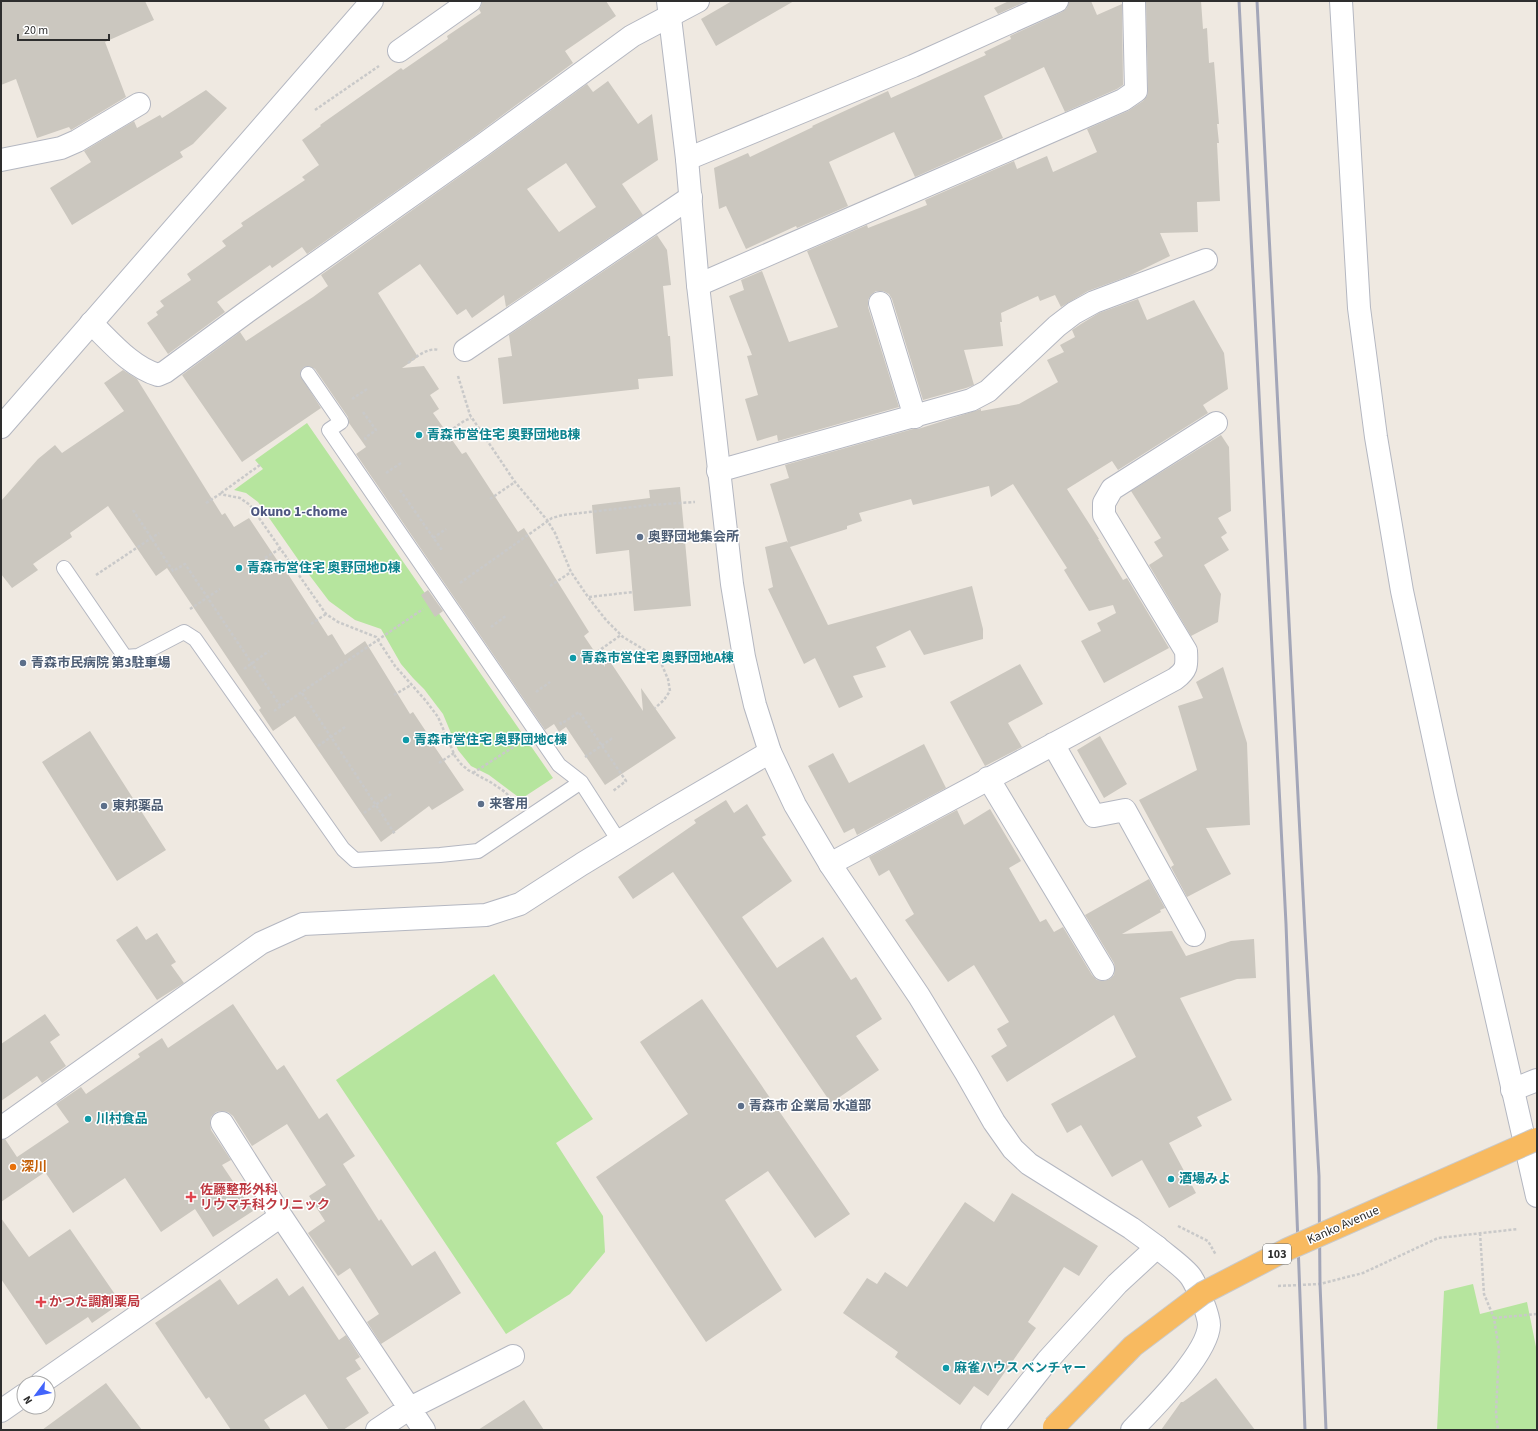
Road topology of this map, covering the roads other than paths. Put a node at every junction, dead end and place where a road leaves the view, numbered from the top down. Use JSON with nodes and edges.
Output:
{"nodes":[{"id":1,"x":372,"y":1,"type":"edge"},
{"id":2,"x":470,"y":1,"type":"edge"},
{"id":3,"x":698,"y":1,"type":"edge"},
{"id":4,"x":1057,"y":1,"type":"edge"},
{"id":5,"x":1134,"y":1,"type":"edge"},
{"id":6,"x":1341,"y":1,"type":"edge"},
{"id":7,"x":669,"y":8,"type":"edge"},
{"id":8,"x":399,"y":51,"type":"road end"},
{"id":9,"x":139,"y":104,"type":"dead end"},
{"id":10,"x":687,"y":159,"type":"junction"},
{"id":11,"x":1,"y":160,"type":"edge"},
{"id":12,"x":691,"y":198,"type":"junction"},
{"id":13,"x":1206,"y":260,"type":"dead end"},
{"id":14,"x":698,"y":285,"type":"junction"},
{"id":15,"x":880,"y":303,"type":"dead end"},
{"id":16,"x":90,"y":323,"type":"junction"},
{"id":17,"x":466,"y":350,"type":"dead end"},
{"id":18,"x":308,"y":374,"type":"dead end"},
{"id":19,"x":915,"y":416,"type":"junction"},
{"id":20,"x":1216,"y":423,"type":"dead end"},
{"id":21,"x":1,"y":427,"type":"edge"},
{"id":22,"x":718,"y":471,"type":"junction"},
{"id":23,"x":64,"y":568,"type":"dead end"},
{"id":24,"x":1053,"y":744,"type":"junction"},
{"id":25,"x":770,"y":752,"type":"junction"},
{"id":26,"x":988,"y":778,"type":"junction"},
{"id":27,"x":581,"y":782,"type":"junction"},
{"id":28,"x":619,"y":841,"type":"junction"},
{"id":29,"x":830,"y":864,"type":"junction"},
{"id":30,"x":1194,"y":935,"type":"dead end"},
{"id":31,"x":1103,"y":969,"type":"dead end"},
{"id":32,"x":1537,"y":1080,"type":"edge"},
{"id":33,"x":1512,"y":1090,"type":"junction"},
{"id":34,"x":222,"y":1123,"type":"dead end"},
{"id":35,"x":1,"y":1128,"type":"edge"},
{"id":36,"x":1537,"y":1139,"type":"edge"},
{"id":37,"x":1537,"y":1196,"type":"edge"},
{"id":38,"x":281,"y":1216,"type":"junction"},
{"id":39,"x":1157,"y":1247,"type":"junction"},
{"id":40,"x":513,"y":1356,"type":"dead end"},
{"id":41,"x":52,"y":1375,"type":"edge"},
{"id":42,"x":16,"y":1401,"type":"edge"},
{"id":43,"x":410,"y":1408,"type":"junction"},
{"id":44,"x":1,"y":1411,"type":"edge"},
{"id":45,"x":1054,"y":1427,"type":"dead end"},
{"id":46,"x":377,"y":1430,"type":"edge"},
{"id":47,"x":424,"y":1430,"type":"edge"},
{"id":48,"x":992,"y":1430,"type":"edge"},
{"id":49,"x":1132,"y":1430,"type":"edge"}],
"edges":[{"from":1,"to":16,"type":"street"},
{"from":2,"to":8,"type":"street"},
{"from":3,"to":7,"type":"street"},
{"from":4,"to":10,"type":"street"},
{"from":5,"to":14,"type":"street"},
{"from":6,"to":33,"type":"street"},
{"from":7,"to":10,"type":"street"},
{"from":7,"to":16,"type":"street"},
{"from":9,"to":11,"type":"street"},
{"from":10,"to":12,"type":"street"},
{"from":12,"to":14,"type":"street"},
{"from":12,"to":17,"type":"street"},
{"from":13,"to":19,"type":"street"},
{"from":14,"to":22,"type":"street"},
{"from":15,"to":19,"type":"street"},
{"from":16,"to":21,"type":"street"},
{"from":18,"to":27,"type":"lane"},
{"from":19,"to":22,"type":"street"},
{"from":20,"to":24,"type":"street"},
{"from":22,"to":25,"type":"street"},
{"from":23,"to":27,"type":"lane"},
{"from":24,"to":26,"type":"street"},
{"from":24,"to":30,"type":"street"},
{"from":25,"to":28,"type":"street"},
{"from":25,"to":29,"type":"street"},
{"from":26,"to":29,"type":"street"},
{"from":26,"to":31,"type":"street"},
{"from":27,"to":28,"type":"lane"},
{"from":28,"to":35,"type":"street"},
{"from":29,"to":39,"type":"street"},
{"from":32,"to":33,"type":"street"},
{"from":33,"to":37,"type":"street"},
{"from":34,"to":38,"type":"street"},
{"from":36,"to":45,"type":"highway","name":"Kanko Avenue","number":"103","bridge":true},
{"from":38,"to":41,"type":"street"},
{"from":38,"to":43,"type":"street"},
{"from":39,"to":48,"type":"street"},
{"from":39,"to":49,"type":"street"},
{"from":40,"to":43,"type":"street"},
{"from":42,"to":44,"type":"street"},
{"from":43,"to":46,"type":"street"},
{"from":43,"to":47,"type":"street"}]}
